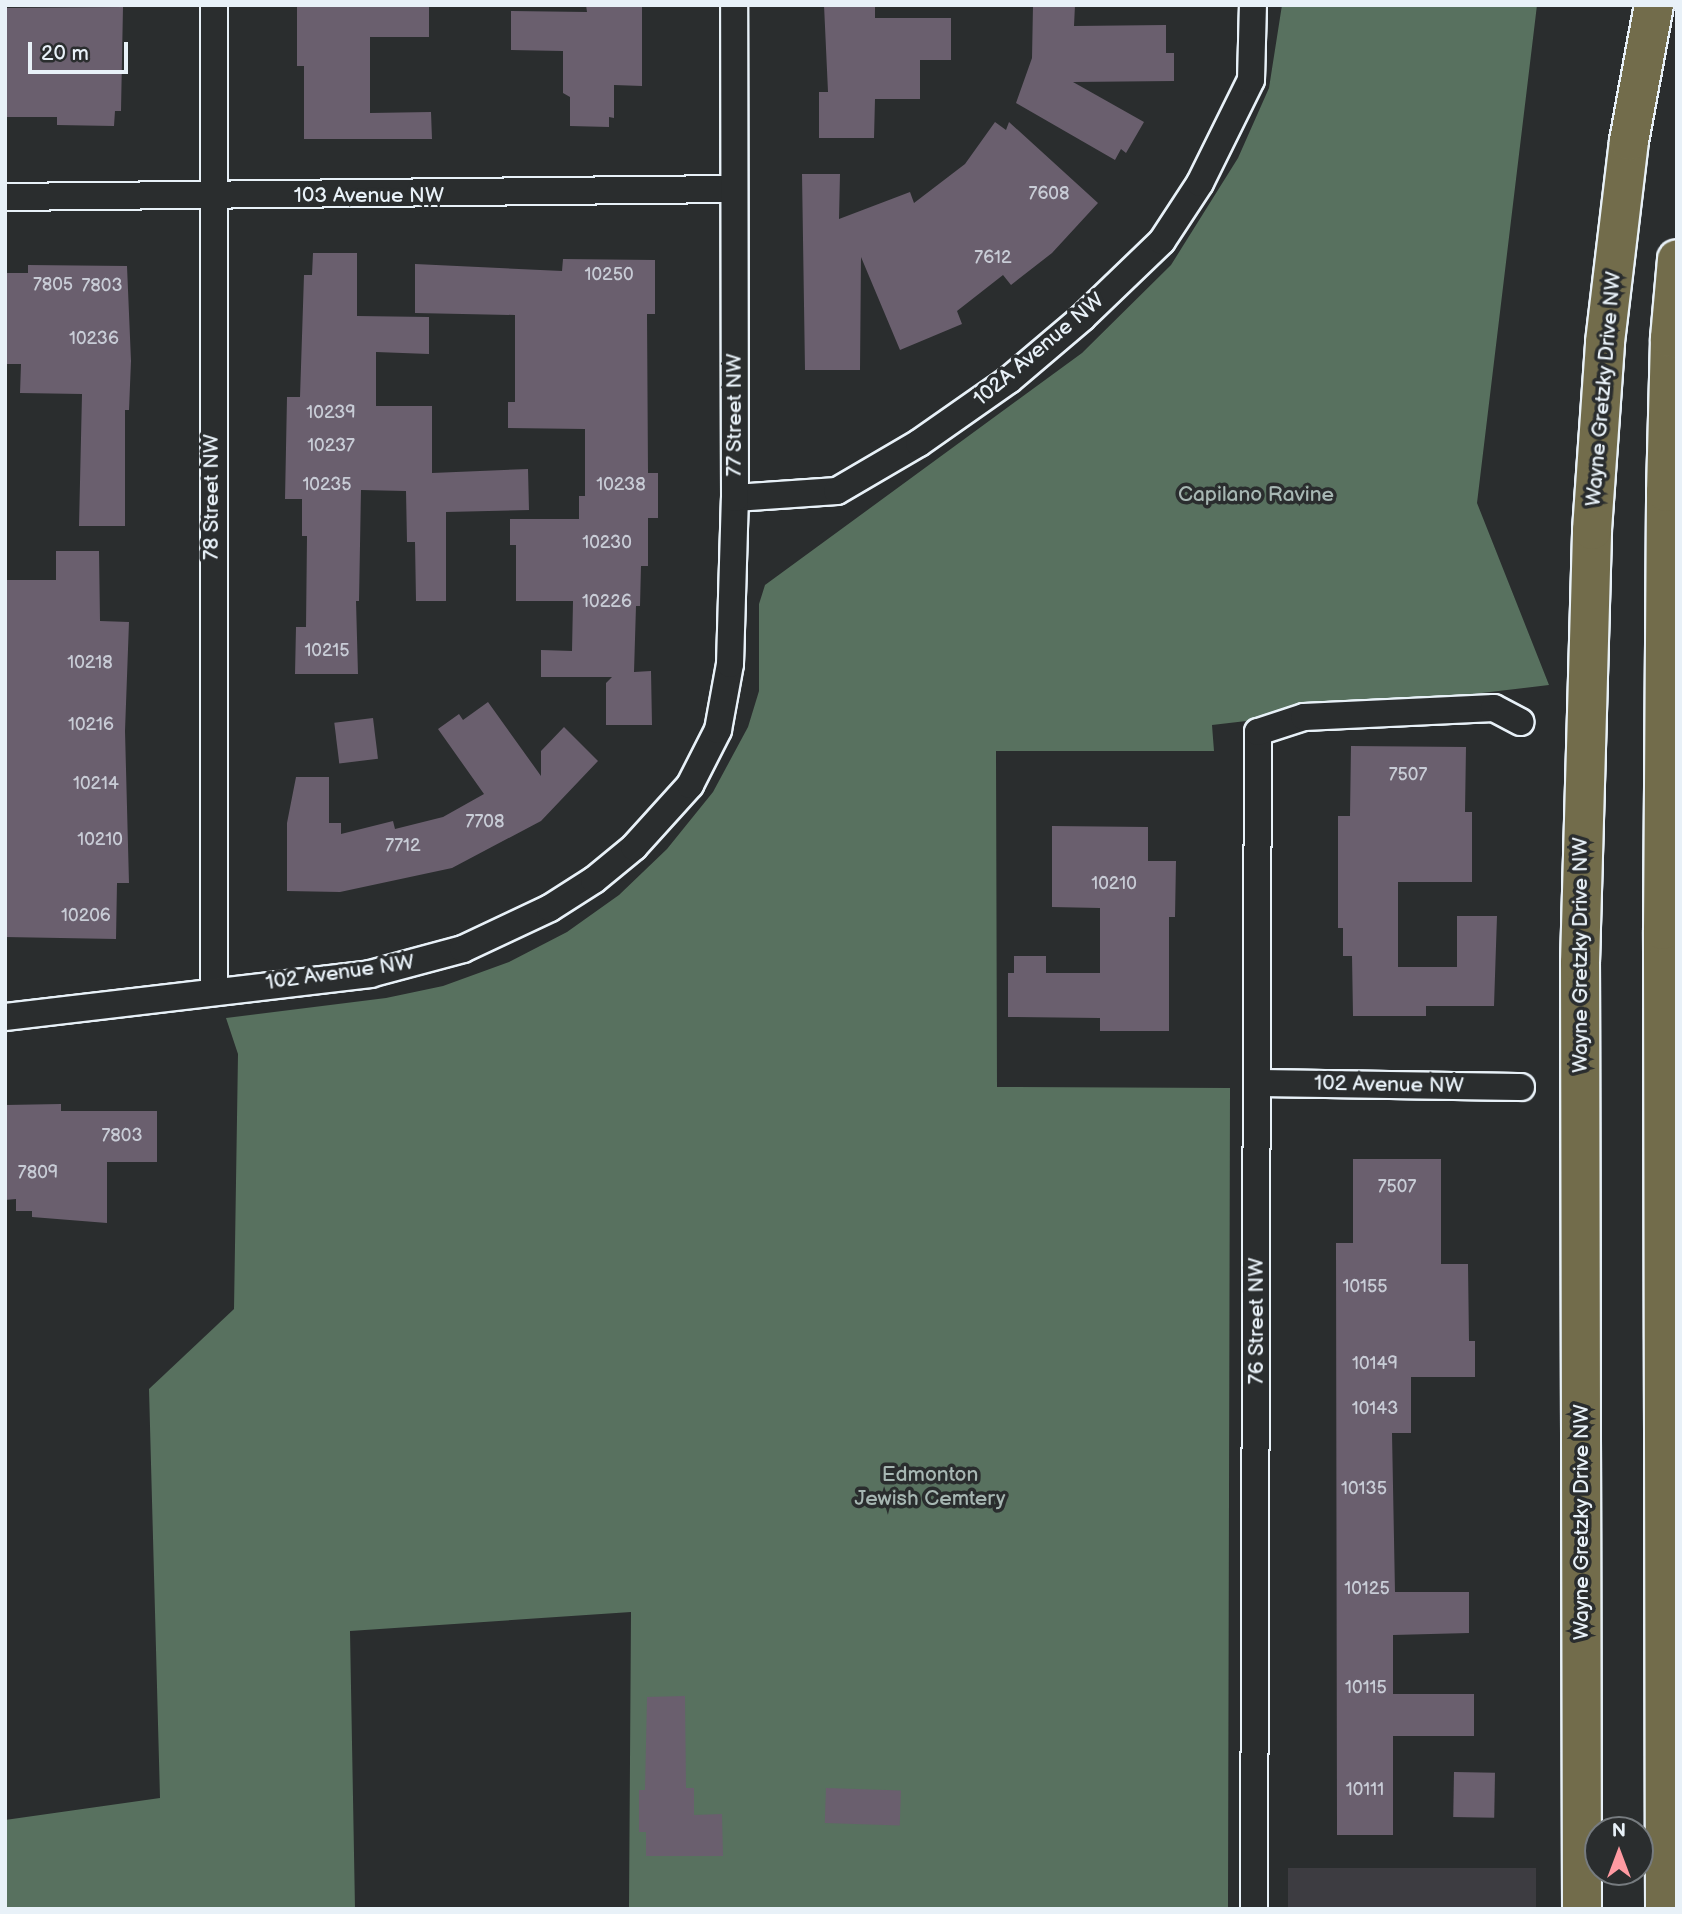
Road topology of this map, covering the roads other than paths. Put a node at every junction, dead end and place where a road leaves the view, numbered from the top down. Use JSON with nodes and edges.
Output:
{"nodes":[{"id":1,"x":214,"y":5,"type":"edge"},
{"id":2,"x":734,"y":5,"type":"edge"},
{"id":3,"x":1253,"y":5,"type":"edge"},
{"id":4,"x":1654,"y":5,"type":"edge"},
{"id":5,"x":733,"y":189,"type":"junction"},
{"id":6,"x":213,"y":196,"type":"junction"},
{"id":7,"x":5,"y":197,"type":"edge"},
{"id":8,"x":1677,"y":259,"type":"edge"},
{"id":9,"x":735,"y":498,"type":"junction"},
{"id":10,"x":1520,"y":722,"type":"dead end"},
{"id":11,"x":671,"y":810,"type":"joint"},
{"id":12,"x":214,"y":990,"type":"junction"},
{"id":13,"x":5,"y":1017,"type":"edge"},
{"id":14,"x":1258,"y":1083,"type":"junction"},
{"id":15,"x":1521,"y":1087,"type":"dead end"},
{"id":16,"x":1665,"y":1842,"type":"junction"},
{"id":17,"x":1582,"y":1851,"type":"junction"},
{"id":18,"x":1677,"y":1880,"type":"edge"},
{"id":19,"x":1254,"y":1909,"type":"edge"},
{"id":20,"x":1571,"y":1909,"type":"edge"},
{"id":21,"x":1582,"y":1909,"type":"edge"},
{"id":22,"x":1665,"y":1909,"type":"edge"}],
"edges":[{"from":1,"to":6,"type":"street","name":"78 Street NW"},
{"from":2,"to":5,"type":"street","name":"77 Street NW"},
{"from":3,"to":9,"type":"street","name":"102A Avenue NW"},
{"from":4,"to":17,"type":"main road","name":"Wayne Gretzky Drive NW"},
{"from":5,"to":6,"type":"street","name":"103 Avenue NW"},
{"from":5,"to":9,"type":"street","name":"77 Street NW"},
{"from":6,"to":7,"type":"street","name":"103 Avenue NW"},
{"from":6,"to":12,"type":"street","name":"78 Street NW"},
{"from":8,"to":16,"type":"main road"},
{"from":9,"to":11,"type":"street","name":"77 Street NW"},
{"from":10,"to":14,"type":"street","name":"76 Street NW"},
{"from":11,"to":12,"type":"street","name":"102 Avenue NW"},
{"from":12,"to":13,"type":"street","name":"102 Avenue NW"},
{"from":14,"to":15,"type":"street","name":"102 Avenue NW"},
{"from":14,"to":19,"type":"street","name":"76 Street NW"},
{"from":16,"to":18,"type":"main road"},
{"from":16,"to":22,"type":"main road"},
{"from":17,"to":20,"type":"main road"},
{"from":17,"to":21,"type":"main road","name":"Wayne Gretzky Drive NW"}]}
